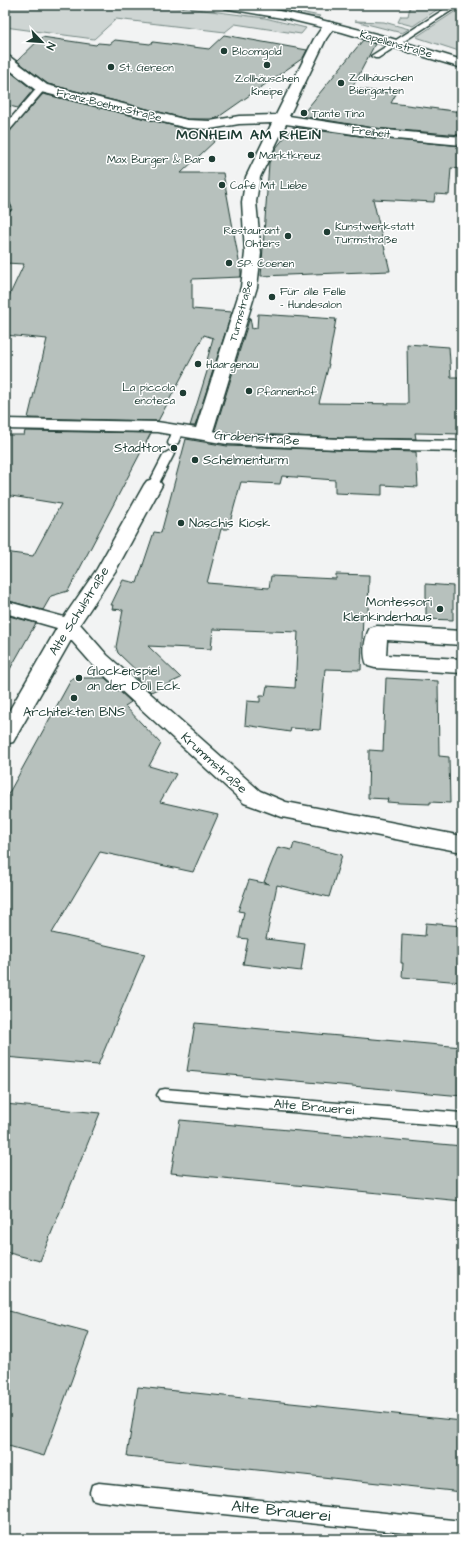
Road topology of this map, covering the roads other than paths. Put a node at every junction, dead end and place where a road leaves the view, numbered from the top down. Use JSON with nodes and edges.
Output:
{"nodes":[{"id":1,"x":229,"y":5,"type":"edge"},
{"id":2,"x":456,"y":5,"type":"edge"},
{"id":3,"x":329,"y":26,"type":"junction"},
{"id":4,"x":396,"y":43,"type":"junction"},
{"id":5,"x":375,"y":56,"type":"dead end"},
{"id":6,"x":5,"y":60,"type":"edge"},
{"id":7,"x":462,"y":64,"type":"edge"},
{"id":8,"x":42,"y":88,"type":"junction"},
{"id":9,"x":281,"y":119,"type":"junction"},
{"id":10,"x":5,"y":130,"type":"edge"},
{"id":11,"x":462,"y":141,"type":"edge"},
{"id":12,"x":5,"y":424,"type":"edge"},
{"id":13,"x":204,"y":434,"type":"junction"},
{"id":14,"x":462,"y":446,"type":"edge"},
{"id":15,"x":169,"y":454,"type":"dead end"},
{"id":16,"x":153,"y":485,"type":"joint"},
{"id":17,"x":5,"y":607,"type":"edge"},
{"id":18,"x":68,"y":626,"type":"junction"},
{"id":19,"x":462,"y":638,"type":"edge"},
{"id":20,"x":462,"y":666,"type":"edge"},
{"id":21,"x":5,"y":737,"type":"edge"},
{"id":22,"x":462,"y":844,"type":"edge"},
{"id":23,"x":166,"y":1094,"type":"dead end"},
{"id":24,"x":462,"y":1120,"type":"edge"},
{"id":25,"x":99,"y":1492,"type":"dead end"},
{"id":26,"x":462,"y":1530,"type":"edge"}],
"edges":[{"from":1,"to":3,"type":"street","name":"Kapellenstraße"},
{"from":2,"to":4,"type":"lane"},
{"from":3,"to":4,"type":"street","name":"Kapellenstraße"},
{"from":3,"to":9,"type":"street","name":"Turmstraße"},
{"from":4,"to":5,"type":"lane"},
{"from":4,"to":7,"type":"street","name":"Kapellenstraße"},
{"from":6,"to":8,"type":"street","name":"Franz-Boehm-Straße"},
{"from":8,"to":9,"type":"street","name":"Franz-Boehm-Straße"},
{"from":8,"to":10,"type":"lane"},
{"from":9,"to":11,"type":"street","name":"Freiheit"},
{"from":9,"to":13,"type":"street","name":"Turmstraße"},
{"from":12,"to":13,"type":"street","name":"Grabenstraße"},
{"from":13,"to":14,"type":"street","name":"Grabenstraße"},
{"from":15,"to":16,"type":"lane"},
{"from":16,"to":18,"type":"street","name":"Alte Schulstraße"},
{"from":17,"to":18,"type":"street","name":"Krummstraße"},
{"from":18,"to":21,"type":"street","name":"Alte Schulstraße"},
{"from":18,"to":22,"type":"street","name":"Krummstraße"},
{"from":19,"to":20,"type":"street"},
{"from":23,"to":24,"type":"lane","name":"Alte Brauerei"},
{"from":25,"to":26,"type":"lane","name":"Alte Brauerei"}]}
